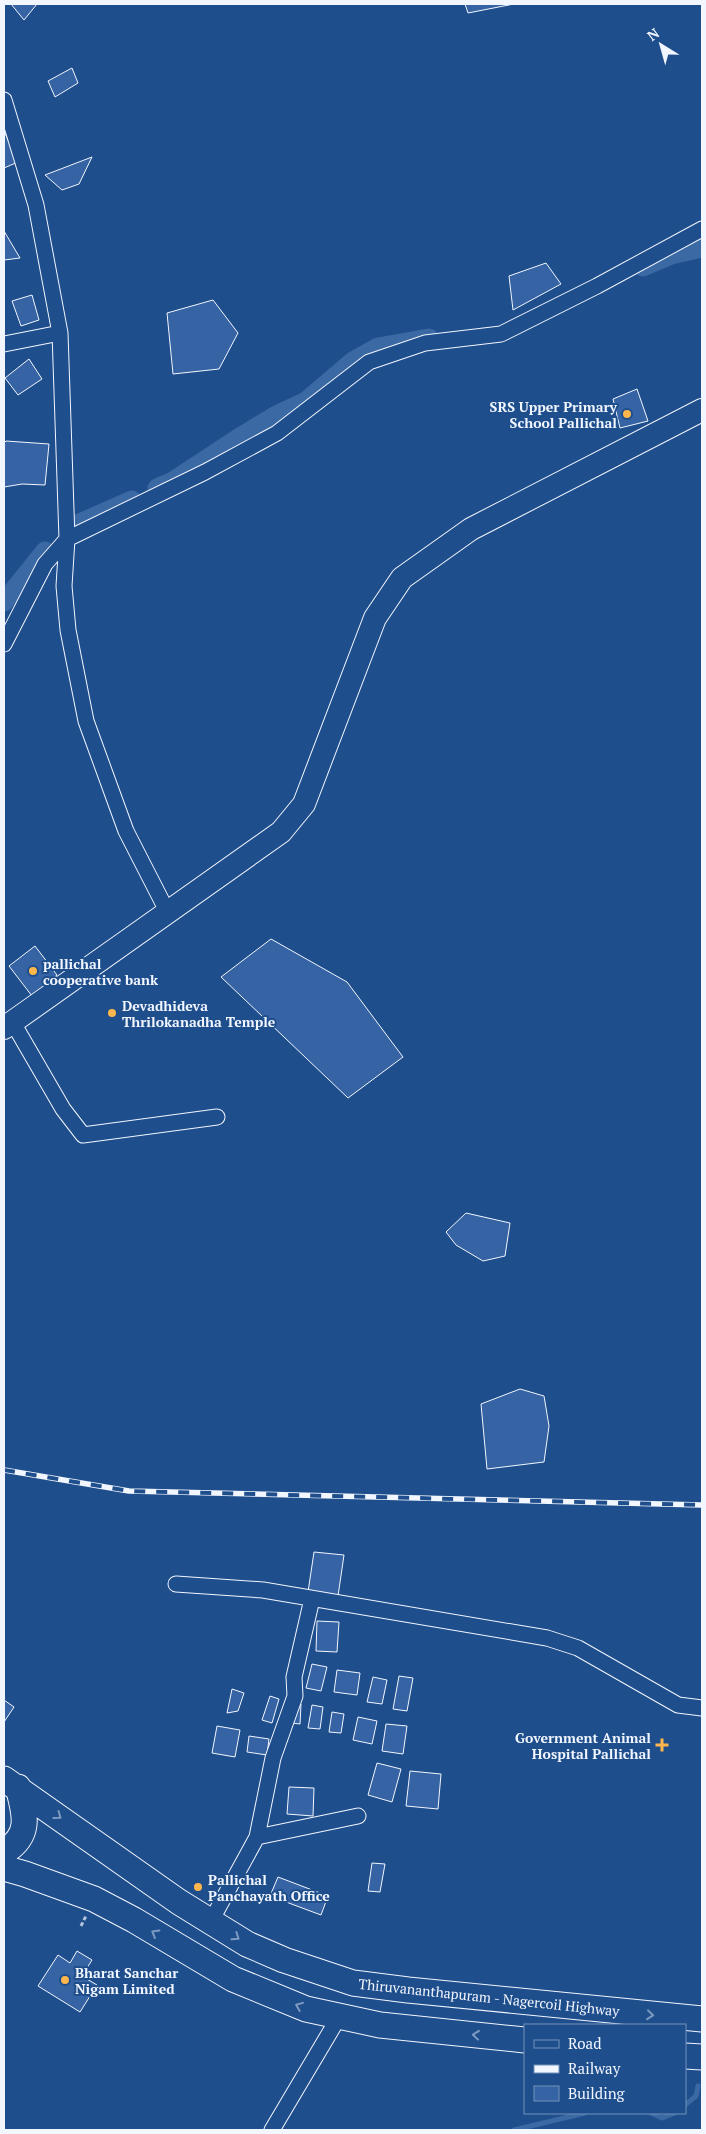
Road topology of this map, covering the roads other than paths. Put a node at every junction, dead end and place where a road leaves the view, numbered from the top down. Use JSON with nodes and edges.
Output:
{"nodes":[{"id":1,"x":4,"y":100,"type":"edge"},
{"id":2,"x":702,"y":229,"type":"edge"},
{"id":3,"x":60,"y":333,"type":"junction"},
{"id":4,"x":4,"y":344,"type":"edge"},
{"id":5,"x":702,"y":410,"type":"edge"},
{"id":6,"x":67,"y":539,"type":"junction"},
{"id":7,"x":4,"y":644,"type":"edge"},
{"id":8,"x":168,"y":913,"type":"junction"},
{"id":9,"x":8,"y":1024,"type":"edge"},
{"id":10,"x":217,"y":1117,"type":"dead end"},
{"id":11,"x":176,"y":1584,"type":"dead end"},
{"id":12,"x":312,"y":1599,"type":"junction"},
{"id":13,"x":702,"y":1708,"type":"edge"},
{"id":14,"x":11,"y":1783,"type":"edge"},
{"id":15,"x":358,"y":1816,"type":"dead end"},
{"id":16,"x":257,"y":1837,"type":"junction"},
{"id":17,"x":4,"y":1852,"type":"edge"},
{"id":18,"x":4,"y":1868,"type":"edge"},
{"id":19,"x":212,"y":1920,"type":"junction"},
{"id":20,"x":339,"y":2017,"type":"junction"},
{"id":21,"x":702,"y":2019,"type":"edge"},
{"id":22,"x":524,"y":2040,"type":"edge"},
{"id":23,"x":686,"y":2056,"type":"edge"},
{"id":24,"x":702,"y":2057,"type":"edge"},
{"id":25,"x":272,"y":2130,"type":"edge"}],
"edges":[{"from":1,"to":3,"type":"street"},
{"from":2,"to":6,"type":"street"},
{"from":3,"to":4,"type":"street"},
{"from":3,"to":6,"type":"street"},
{"from":5,"to":8,"type":"street"},
{"from":6,"to":7,"type":"street"},
{"from":6,"to":8,"type":"street"},
{"from":8,"to":9,"type":"street"},
{"from":9,"to":10,"type":"street"},
{"from":11,"to":12,"type":"street"},
{"from":12,"to":13,"type":"street"},
{"from":12,"to":16,"type":"street"},
{"from":14,"to":17,"type":"main road"},
{"from":14,"to":19,"type":"main road","name":"Thiruvananthapuram - Nagercoil Highway","one_way":true},
{"from":15,"to":16,"type":"street"},
{"from":16,"to":19,"type":"street"},
{"from":20,"to":18,"type":"main road","one_way":true},
{"from":19,"to":21,"type":"main road","name":"Thiruvananthapuram - Nagercoil Highway","one_way":true},
{"from":22,"to":20,"type":"main road","one_way":true},
{"from":20,"to":25,"type":"street"},
{"from":23,"to":24,"type":"main road"}]}
